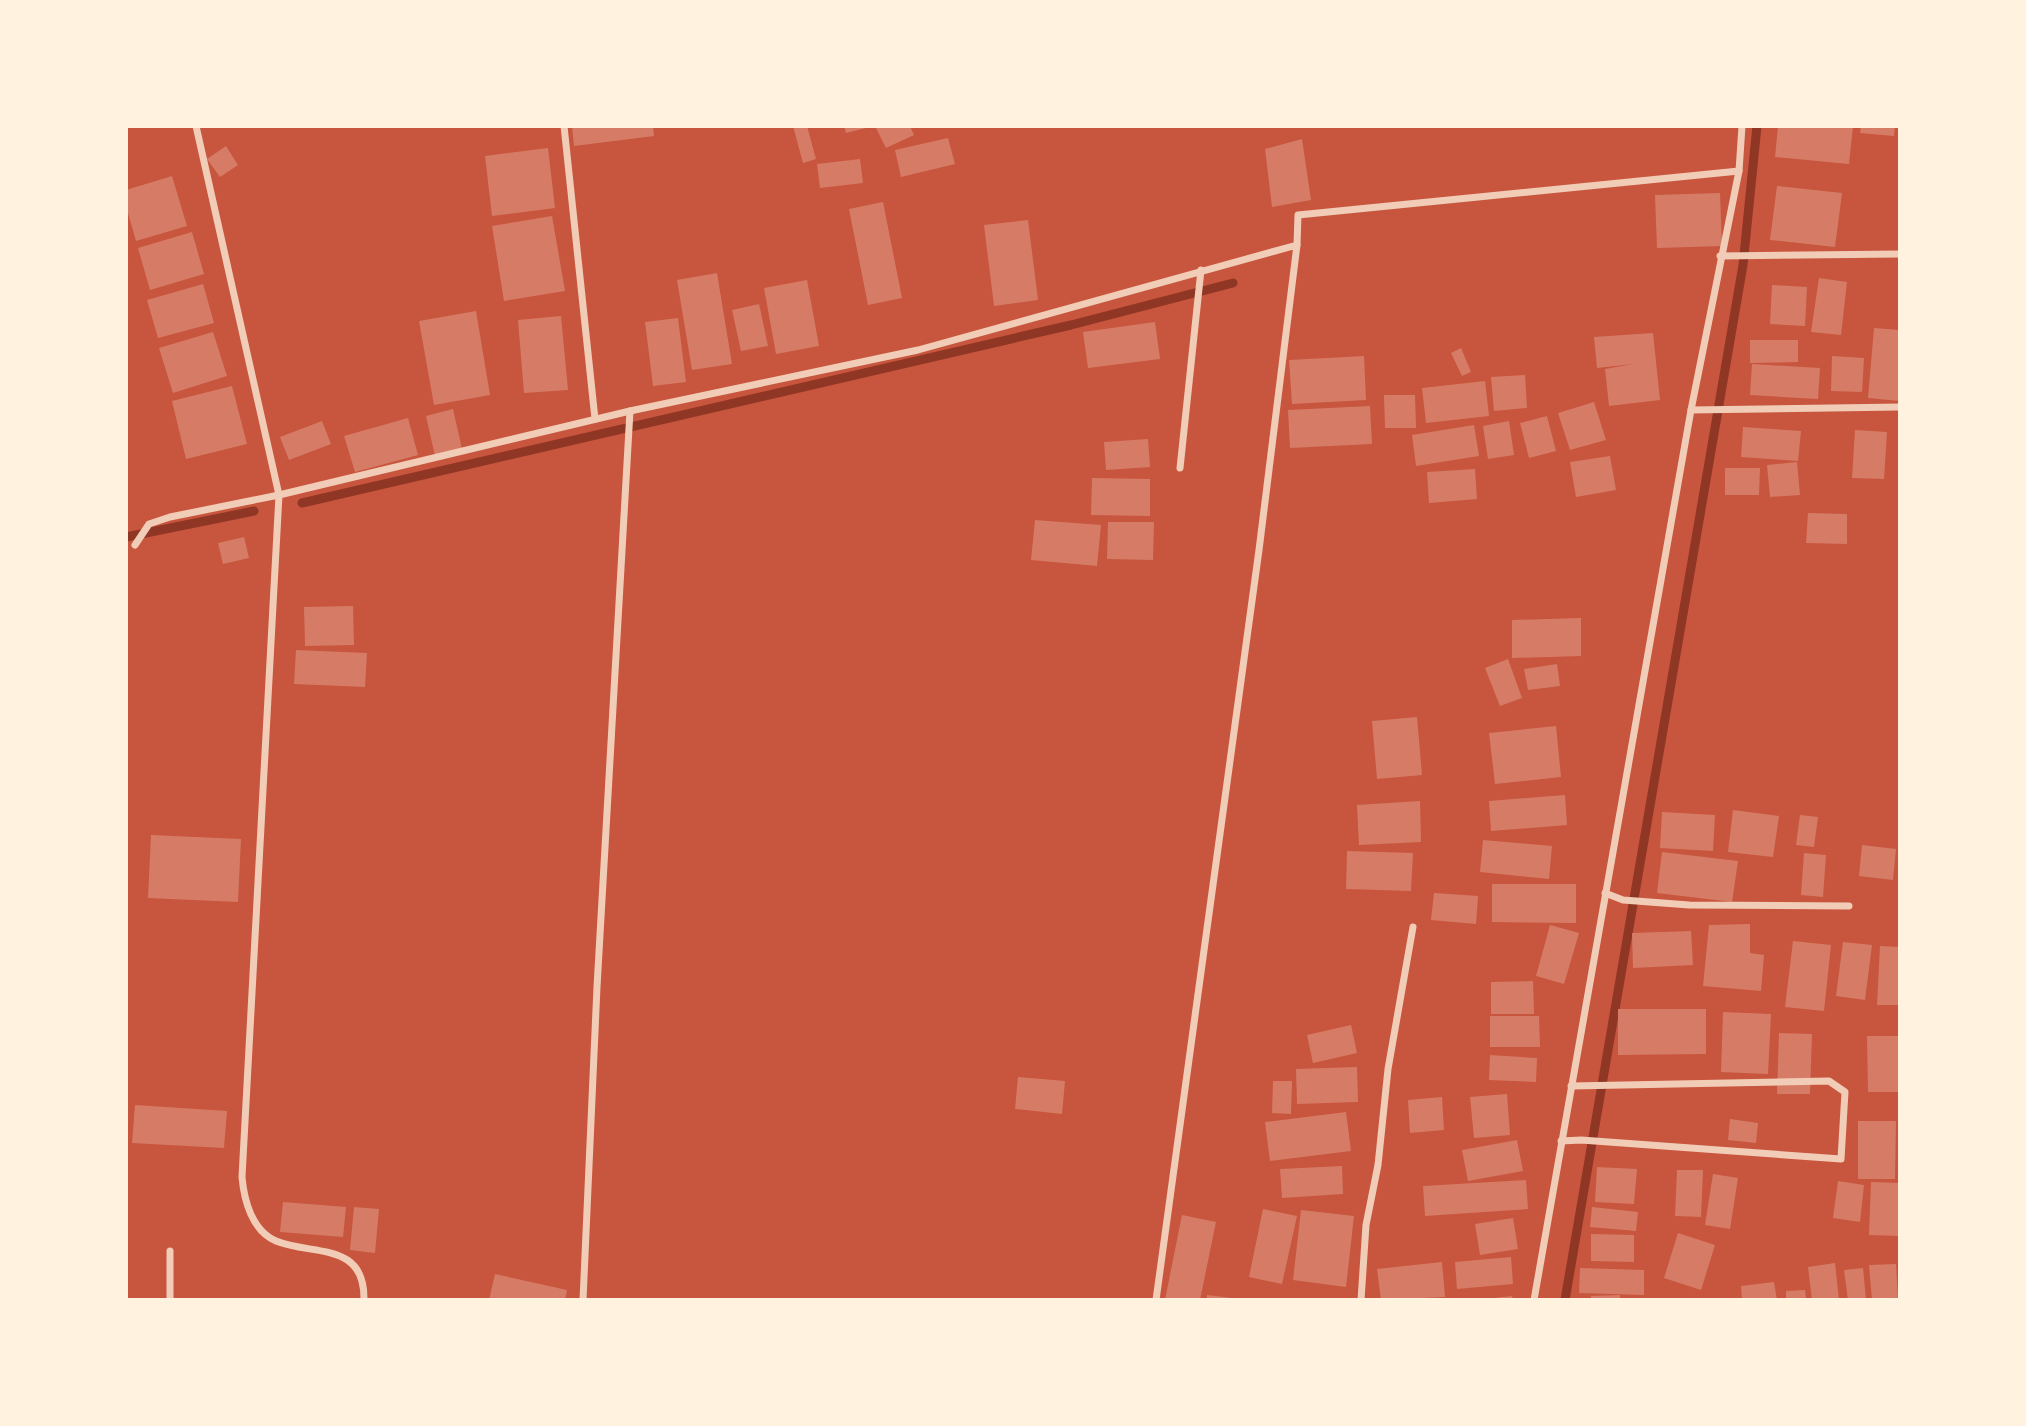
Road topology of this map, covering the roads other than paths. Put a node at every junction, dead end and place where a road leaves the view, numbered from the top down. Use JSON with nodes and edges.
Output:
{"nodes":[{"id":1,"x":197,"y":126,"type":"edge"},
{"id":2,"x":564,"y":126,"type":"edge"},
{"id":3,"x":1742,"y":126,"type":"edge"},
{"id":4,"x":1739,"y":171,"type":"junction"},
{"id":5,"x":1297,"y":245,"type":"junction"},
{"id":6,"x":1900,"y":254,"type":"edge"},
{"id":7,"x":1720,"y":256,"type":"junction"},
{"id":8,"x":1201,"y":270,"type":"junction"},
{"id":9,"x":1900,"y":407,"type":"edge"},
{"id":10,"x":1691,"y":411,"type":"junction"},
{"id":11,"x":630,"y":416,"type":"junction"},
{"id":12,"x":595,"y":419,"type":"junction"},
{"id":13,"x":1180,"y":468,"type":"dead end"},
{"id":14,"x":279,"y":495,"type":"junction"},
{"id":15,"x":135,"y":545,"type":"dead end"},
{"id":16,"x":1605,"y":893,"type":"junction"},
{"id":17,"x":1849,"y":906,"type":"dead end"},
{"id":18,"x":1413,"y":928,"type":"dead end"},
{"id":19,"x":1571,"y":1086,"type":"junction"},
{"id":20,"x":1562,"y":1141,"type":"junction"},
{"id":21,"x":170,"y":1251,"type":"dead end"},
{"id":22,"x":170,"y":1300,"type":"edge"},
{"id":23,"x":364,"y":1300,"type":"edge"},
{"id":24,"x":583,"y":1300,"type":"edge"},
{"id":25,"x":1156,"y":1300,"type":"edge"},
{"id":26,"x":1362,"y":1300,"type":"edge"},
{"id":27,"x":1534,"y":1300,"type":"edge"}],
"edges":[{"from":1,"to":14,"type":"street"},
{"from":2,"to":12,"type":"street"},
{"from":3,"to":4,"type":"street"},
{"from":4,"to":5,"type":"street"},
{"from":4,"to":7,"type":"street"},
{"from":5,"to":8,"type":"street"},
{"from":5,"to":25,"type":"street"},
{"from":6,"to":7,"type":"street"},
{"from":7,"to":10,"type":"street"},
{"from":8,"to":11,"type":"street"},
{"from":8,"to":13,"type":"street"},
{"from":9,"to":10,"type":"street"},
{"from":10,"to":16,"type":"street"},
{"from":11,"to":12,"type":"street"},
{"from":11,"to":24,"type":"street"},
{"from":12,"to":14,"type":"street"},
{"from":14,"to":15,"type":"street"},
{"from":14,"to":23,"type":"street"},
{"from":16,"to":17,"type":"street"},
{"from":16,"to":19,"type":"street"},
{"from":18,"to":26,"type":"street"},
{"from":19,"to":20,"type":"street"},
{"from":19,"to":20,"type":"street"},
{"from":20,"to":27,"type":"street"},
{"from":21,"to":22,"type":"street"}]}
